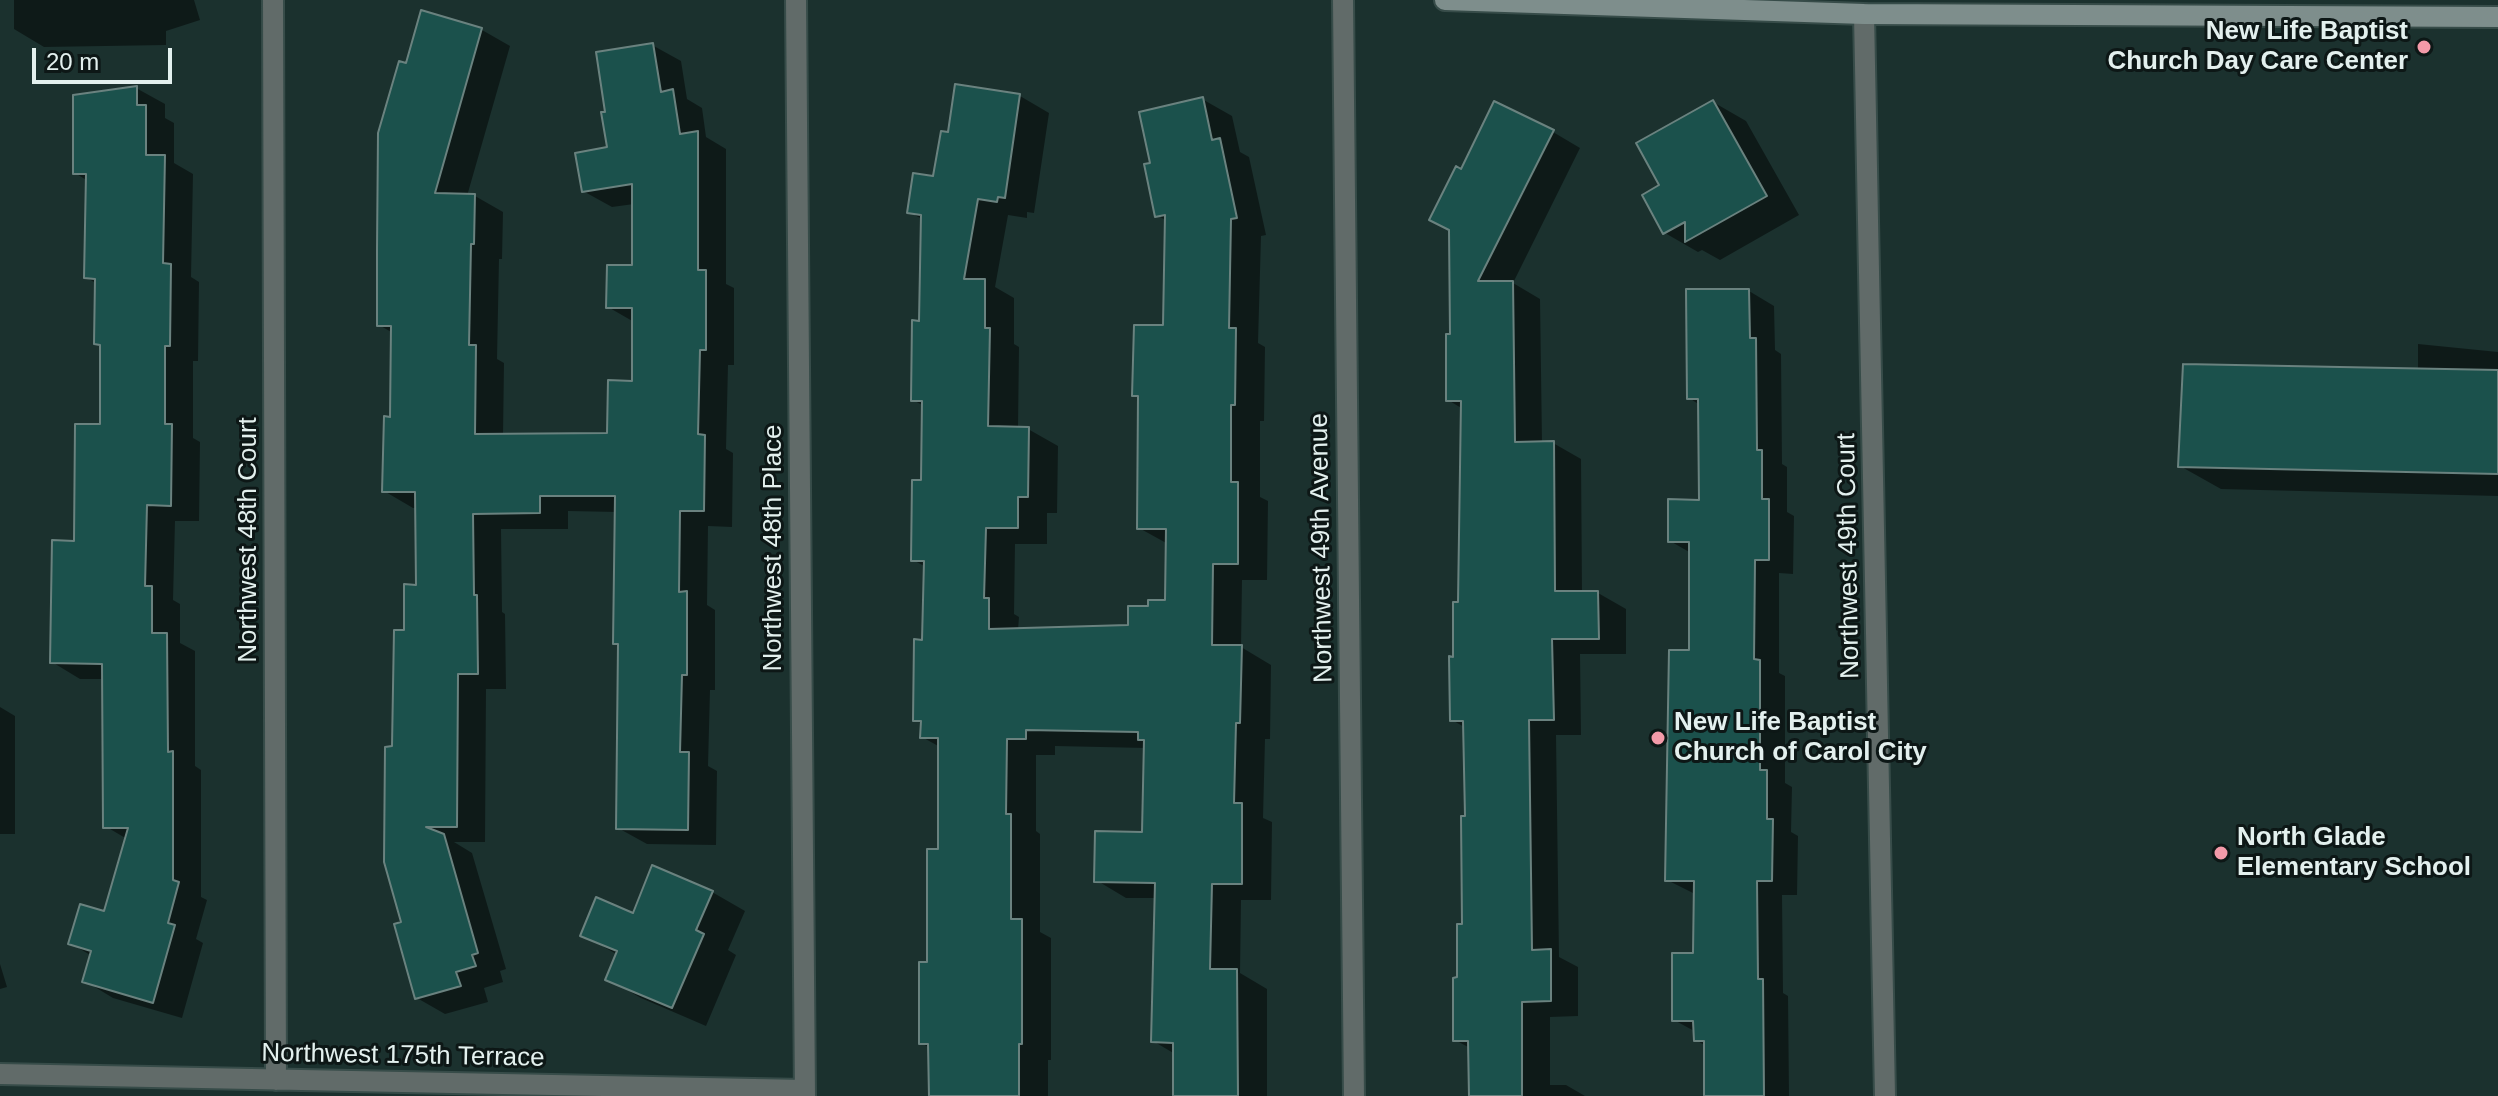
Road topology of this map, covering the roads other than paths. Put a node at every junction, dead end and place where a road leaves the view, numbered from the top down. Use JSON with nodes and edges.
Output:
{"nodes":[{"id":1,"x":273,"y":0,"type":"edge"},
{"id":2,"x":796,"y":0,"type":"edge"},
{"id":3,"x":1343,"y":0,"type":"edge"},
{"id":4,"x":1445,"y":0,"type":"edge"},
{"id":5,"x":1864,"y":14,"type":"junction"},
{"id":6,"x":2498,"y":17,"type":"edge"},
{"id":7,"x":0,"y":1074,"type":"edge"},
{"id":8,"x":276,"y":1080,"type":"junction"},
{"id":9,"x":804,"y":1093,"type":"edge"},
{"id":10,"x":1354,"y":1096,"type":"edge"},
{"id":11,"x":1885,"y":1096,"type":"edge"}],
"edges":[{"from":1,"to":8,"type":"street","name":"Northwest 48th Court"},
{"from":2,"to":9,"type":"street","name":"Northwest 48th Place"},
{"from":3,"to":10,"type":"street","name":"Northwest 49th Avenue"},
{"from":4,"to":5,"type":"street"},
{"from":5,"to":6,"type":"street"},
{"from":5,"to":11,"type":"street","name":"Northwest 49th Court"},
{"from":7,"to":8,"type":"street","name":"Northwest 175th Terrace"},
{"from":8,"to":9,"type":"street","name":"Northwest 175th Terrace"}]}
